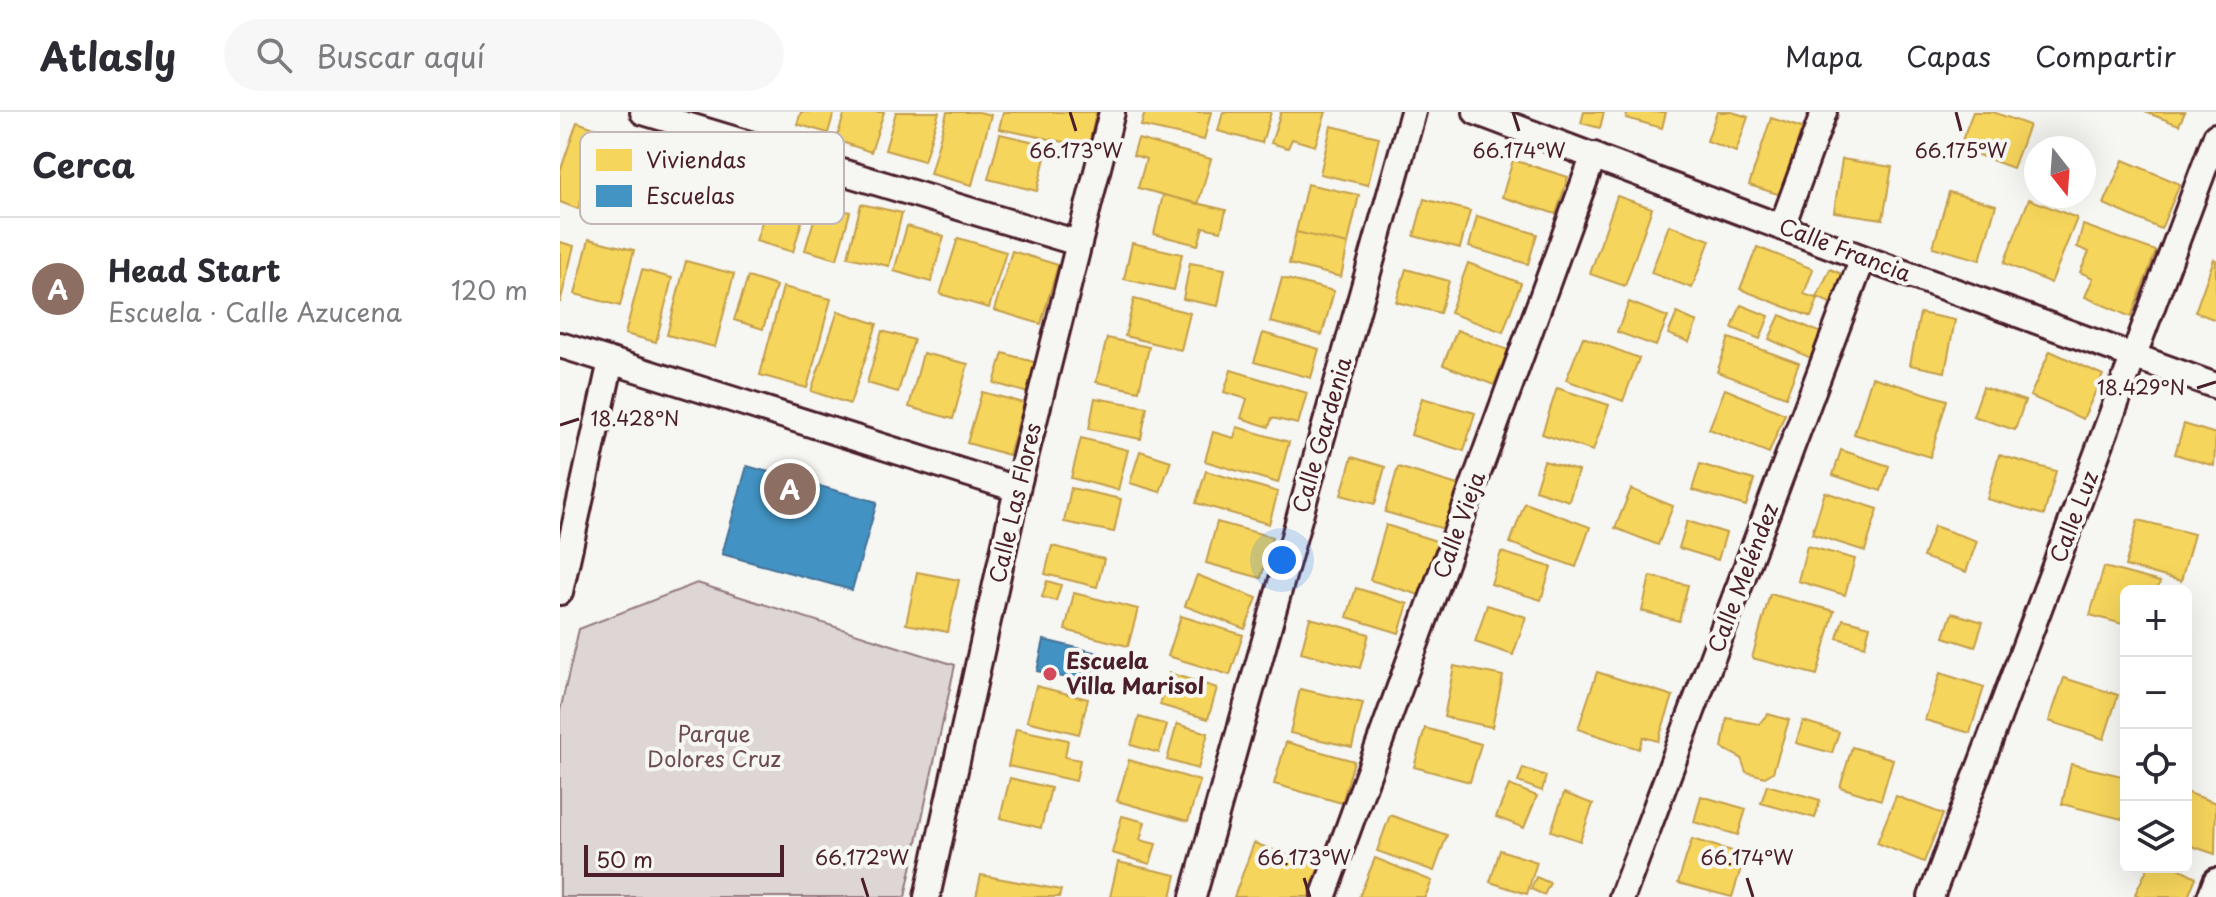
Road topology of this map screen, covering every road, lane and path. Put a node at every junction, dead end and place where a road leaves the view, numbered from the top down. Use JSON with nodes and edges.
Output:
{"nodes":[{"id":1,"x":643,"y":112,"type":"edge"},
{"id":2,"x":1112,"y":112,"type":"edge"},
{"id":3,"x":1413,"y":112,"type":"edge"},
{"id":4,"x":1476,"y":112,"type":"edge"},
{"id":5,"x":1824,"y":112,"type":"edge"},
{"id":6,"x":709,"y":132,"type":"edge"},
{"id":7,"x":2216,"y":136,"type":"edge"},
{"id":8,"x":1594,"y":155,"type":"junction"},
{"id":9,"x":844,"y":173,"type":"edge"},
{"id":10,"x":1782,"y":226,"type":"junction"},
{"id":11,"x":1078,"y":243,"type":"junction"},
{"id":12,"x":1863,"y":258,"type":"junction"},
{"id":13,"x":560,"y":345,"type":"edge"},
{"id":14,"x":2134,"y":355,"type":"junction"},
{"id":15,"x":611,"y":361,"type":"junction"},
{"id":16,"x":2216,"y":386,"type":"edge"},
{"id":17,"x":1017,"y":489,"type":"junction"},
{"id":18,"x":560,"y":592,"type":"edge"},
{"id":19,"x":2216,"y":881,"type":"edge"},
{"id":20,"x":1324,"y":895,"type":"dead end"},
{"id":21,"x":927,"y":897,"type":"edge"},
{"id":22,"x":1193,"y":897,"type":"edge"},
{"id":23,"x":1622,"y":897,"type":"edge"},
{"id":24,"x":1931,"y":897,"type":"edge"},
{"id":25,"x":2210,"y":897,"type":"edge"}],
"edges":[{"from":1,"to":6,"type":"street"},
{"from":2,"to":11,"type":"street","name":"Calle Las Flores"},
{"from":3,"to":22,"type":"street","name":"Calle Gardenia"},
{"from":4,"to":8,"type":"street","name":"Calle Francia"},
{"from":5,"to":10,"type":"street"},
{"from":7,"to":14,"type":"street","name":"Calle Luz"},
{"from":8,"to":10,"type":"street","name":"Calle Francia"},
{"from":8,"to":20,"type":"street","name":"Calle Vieja"},
{"from":9,"to":11,"type":"street"},
{"from":10,"to":12,"type":"street","name":"Calle Francia"},
{"from":11,"to":17,"type":"street","name":"Calle Las Flores"},
{"from":12,"to":14,"type":"street","name":"Calle Francia"},
{"from":12,"to":23,"type":"street","name":"Calle Meléndez"},
{"from":13,"to":15,"type":"street"},
{"from":14,"to":16,"type":"street","name":"Calle Francia"},
{"from":14,"to":24,"type":"street","name":"Calle Luz"},
{"from":15,"to":17,"type":"street"},
{"from":15,"to":18,"type":"street"},
{"from":17,"to":21,"type":"street","name":"Calle Las Flores"},
{"from":19,"to":25,"type":"street"}]}
